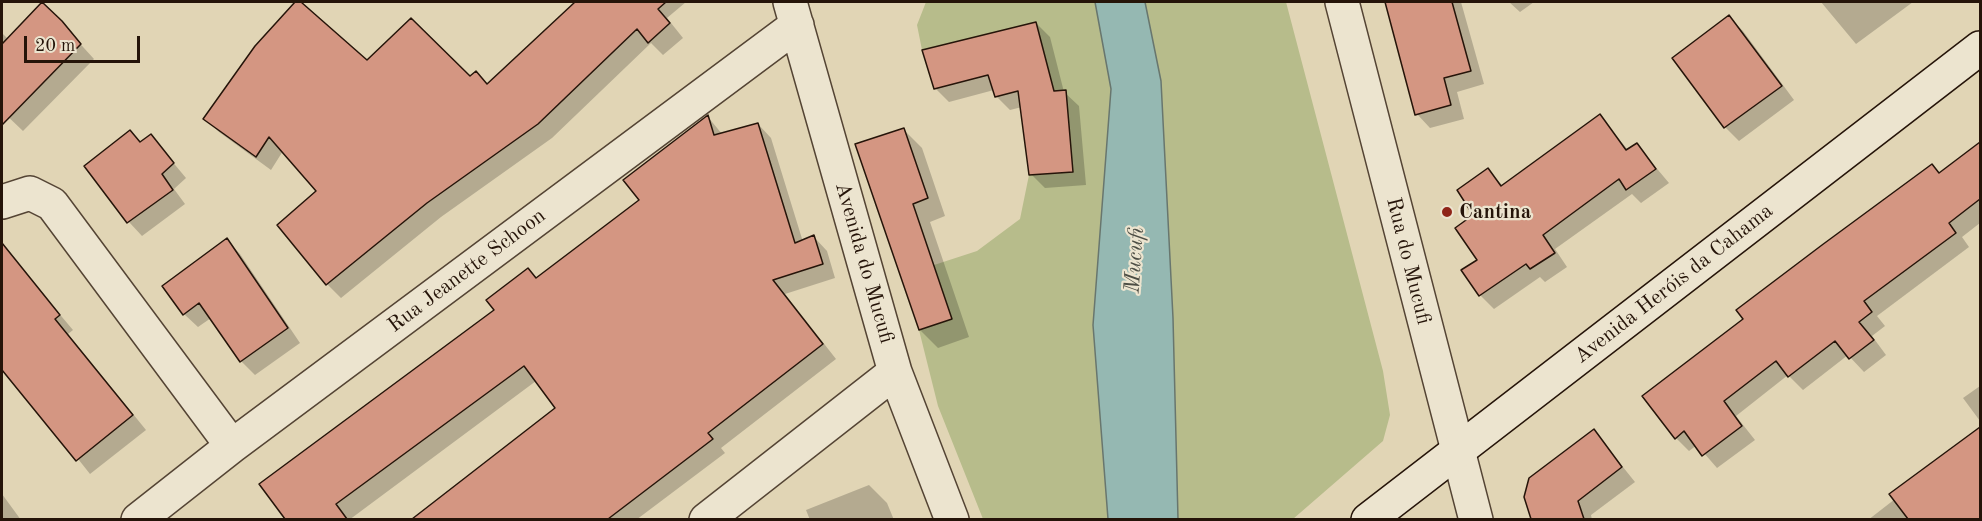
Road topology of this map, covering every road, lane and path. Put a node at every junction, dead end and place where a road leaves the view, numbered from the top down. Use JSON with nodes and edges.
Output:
{"nodes":[{"id":1,"x":1342,"y":2,"type":"edge"},
{"id":2,"x":793,"y":13,"type":"edge"},
{"id":3,"x":1980,"y":48,"type":"edge"},
{"id":4,"x":2,"y":202,"type":"edge"},
{"id":5,"x":895,"y":372,"type":"junction"},
{"id":6,"x":232,"y":446,"type":"junction"},
{"id":7,"x":1457,"y":451,"type":"junction"},
{"id":8,"x":138,"y":519,"type":"edge"},
{"id":9,"x":706,"y":519,"type":"edge"},
{"id":10,"x":952,"y":519,"type":"edge"},
{"id":11,"x":1368,"y":519,"type":"edge"},
{"id":12,"x":1476,"y":519,"type":"edge"}],
"edges":[{"from":1,"to":7,"type":"street","name":"Rua do Mucufi"},
{"from":2,"to":5,"type":"street","name":"Avenida do Mucufi"},
{"from":2,"to":6,"type":"street","name":"Rua Jeanette Schoon"},
{"from":3,"to":7,"type":"street","name":"Avenida Heróis da Cahama"},
{"from":4,"to":6,"type":"street"},
{"from":5,"to":9,"type":"street"},
{"from":5,"to":10,"type":"street","name":"Avenida do Mucufi"},
{"from":6,"to":8,"type":"street","name":"Rua Jeanette Schoon"},
{"from":7,"to":11,"type":"street","name":"Avenida Heróis da Cahama"},
{"from":7,"to":12,"type":"street","name":"Rua do Mucufi"}]}
